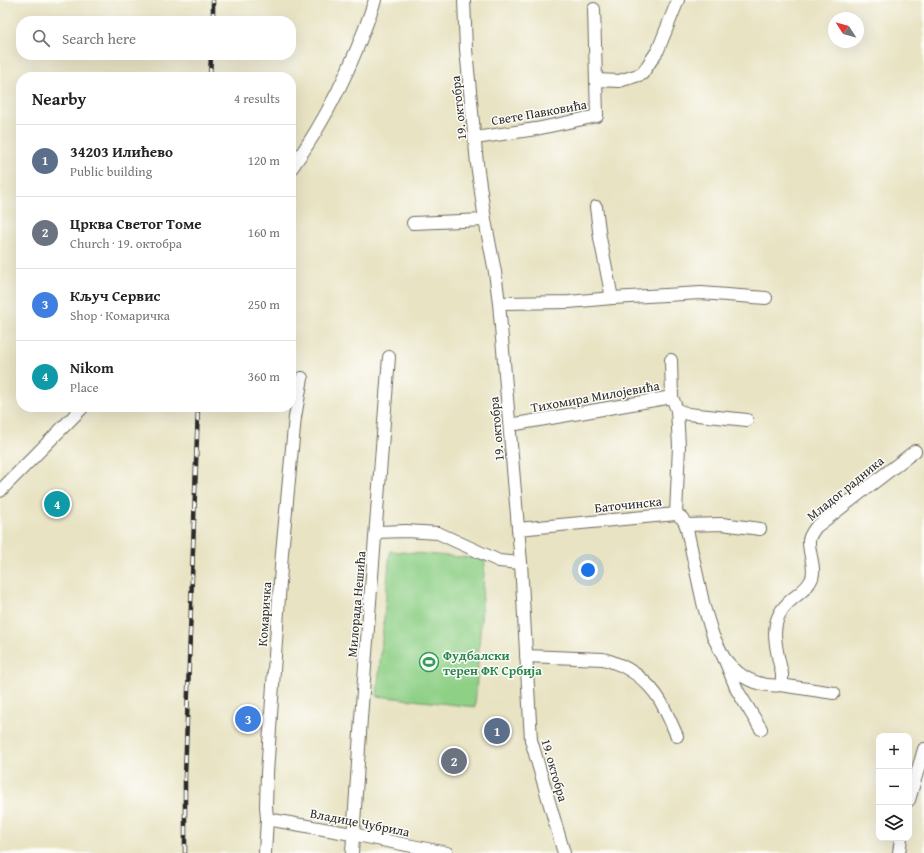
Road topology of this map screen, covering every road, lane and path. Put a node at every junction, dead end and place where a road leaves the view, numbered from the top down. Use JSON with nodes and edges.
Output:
{"nodes":[{"id":1,"x":375,"y":0,"type":"edge"},
{"id":2,"x":464,"y":0,"type":"edge"},
{"id":3,"x":678,"y":0,"type":"edge"},
{"id":4,"x":594,"y":9,"type":"dead end"},
{"id":5,"x":596,"y":80,"type":"junction"},
{"id":6,"x":475,"y":138,"type":"junction"},
{"id":7,"x":296,"y":161,"type":"edge"},
{"id":8,"x":596,"y":208,"type":"dead end"},
{"id":9,"x":485,"y":220,"type":"junction"},
{"id":10,"x":413,"y":223,"type":"dead end"},
{"id":11,"x":612,"y":298,"type":"junction"},
{"id":12,"x":766,"y":298,"type":"dead end"},
{"id":13,"x":499,"y":304,"type":"junction"},
{"id":14,"x":389,"y":357,"type":"dead end"},
{"id":15,"x":671,"y":360,"type":"dead end"},
{"id":16,"x":302,"y":378,"type":"dead end"},
{"id":17,"x":672,"y":397,"type":"junction"},
{"id":18,"x":677,"y":410,"type":"junction"},
{"id":19,"x":296,"y":411,"type":"edge"},
{"id":20,"x":78,"y":412,"type":"edge"},
{"id":21,"x":296,"y":412,"type":"edge"},
{"id":22,"x":747,"y":420,"type":"dead end"},
{"id":23,"x":510,"y":425,"type":"junction"},
{"id":24,"x":915,"y":451,"type":"dead end"},
{"id":25,"x":0,"y":491,"type":"edge"},
{"id":26,"x":676,"y":514,"type":"junction"},
{"id":27,"x":686,"y":525,"type":"junction"},
{"id":28,"x":518,"y":529,"type":"junction"},
{"id":29,"x":760,"y":529,"type":"dead end"},
{"id":30,"x":376,"y":532,"type":"junction"},
{"id":31,"x":521,"y":563,"type":"junction"},
{"id":32,"x":526,"y":656,"type":"junction"},
{"id":33,"x":724,"y":658,"type":"junction"},
{"id":34,"x":780,"y":685,"type":"junction"},
{"id":35,"x":834,"y":693,"type":"dead end"},
{"id":36,"x":761,"y":729,"type":"dead end"},
{"id":37,"x":677,"y":736,"type":"dead end"},
{"id":38,"x":924,"y":749,"type":"edge"},
{"id":39,"x":912,"y":790,"type":"edge"},
{"id":40,"x":267,"y":819,"type":"junction"},
{"id":41,"x":352,"y":834,"type":"junction"},
{"id":42,"x":901,"y":841,"type":"edge"},
{"id":43,"x":440,"y":852,"type":"edge"},
{"id":44,"x":265,"y":853,"type":"edge"},
{"id":45,"x":352,"y":853,"type":"edge"},
{"id":46,"x":564,"y":853,"type":"edge"},
{"id":47,"x":899,"y":853,"type":"edge"}],
"edges":[{"from":1,"to":7,"type":"street"},
{"from":2,"to":6,"type":"street","name":"19. октобра"},
{"from":3,"to":5,"type":"street"},
{"from":4,"to":5,"type":"street","name":"Свете Павковића"},
{"from":5,"to":6,"type":"street","name":"Свете Павковића"},
{"from":6,"to":9,"type":"street","name":"19. октобра"},
{"from":8,"to":11,"type":"street"},
{"from":9,"to":10,"type":"street"},
{"from":9,"to":13,"type":"street","name":"19. октобра"},
{"from":11,"to":12,"type":"street"},
{"from":11,"to":13,"type":"street"},
{"from":13,"to":23,"type":"street","name":"19. октобра"},
{"from":14,"to":30,"type":"street","name":"Милорада Нешића"},
{"from":15,"to":17,"type":"street"},
{"from":16,"to":19,"type":"street","name":"Комаричка"},
{"from":17,"to":18,"type":"street","name":"Тихомира Милојевића"},
{"from":17,"to":23,"type":"street","name":"Тихомира Милојевића"},
{"from":18,"to":22,"type":"street"},
{"from":18,"to":26,"type":"street","name":"Тихомира Милојевића"},
{"from":20,"to":25,"type":"street"},
{"from":21,"to":40,"type":"street","name":"Комаричка"},
{"from":23,"to":28,"type":"street","name":"19. октобра"},
{"from":24,"to":34,"type":"street","name":"Младог радника"},
{"from":26,"to":27,"type":"street","name":"Баточинска"},
{"from":26,"to":28,"type":"street","name":"Баточинска"},
{"from":27,"to":29,"type":"street"},
{"from":27,"to":33,"type":"street"},
{"from":28,"to":31,"type":"street","name":"19. октобра"},
{"from":30,"to":31,"type":"street"},
{"from":30,"to":41,"type":"street","name":"Милорада Нешића"},
{"from":31,"to":32,"type":"street","name":"19. октобра"},
{"from":32,"to":37,"type":"street"},
{"from":32,"to":46,"type":"street","name":"19. октобра"},
{"from":33,"to":34,"type":"street"},
{"from":33,"to":36,"type":"street"},
{"from":34,"to":35,"type":"street"},
{"from":38,"to":39,"type":"street"},
{"from":40,"to":41,"type":"street","name":"Владице Чубрила"},
{"from":40,"to":44,"type":"street","name":"Комаричка"},
{"from":41,"to":43,"type":"street","name":"Владице Чубрила"},
{"from":41,"to":45,"type":"street","name":"Милорада Нешића"},
{"from":42,"to":47,"type":"street"}]}
